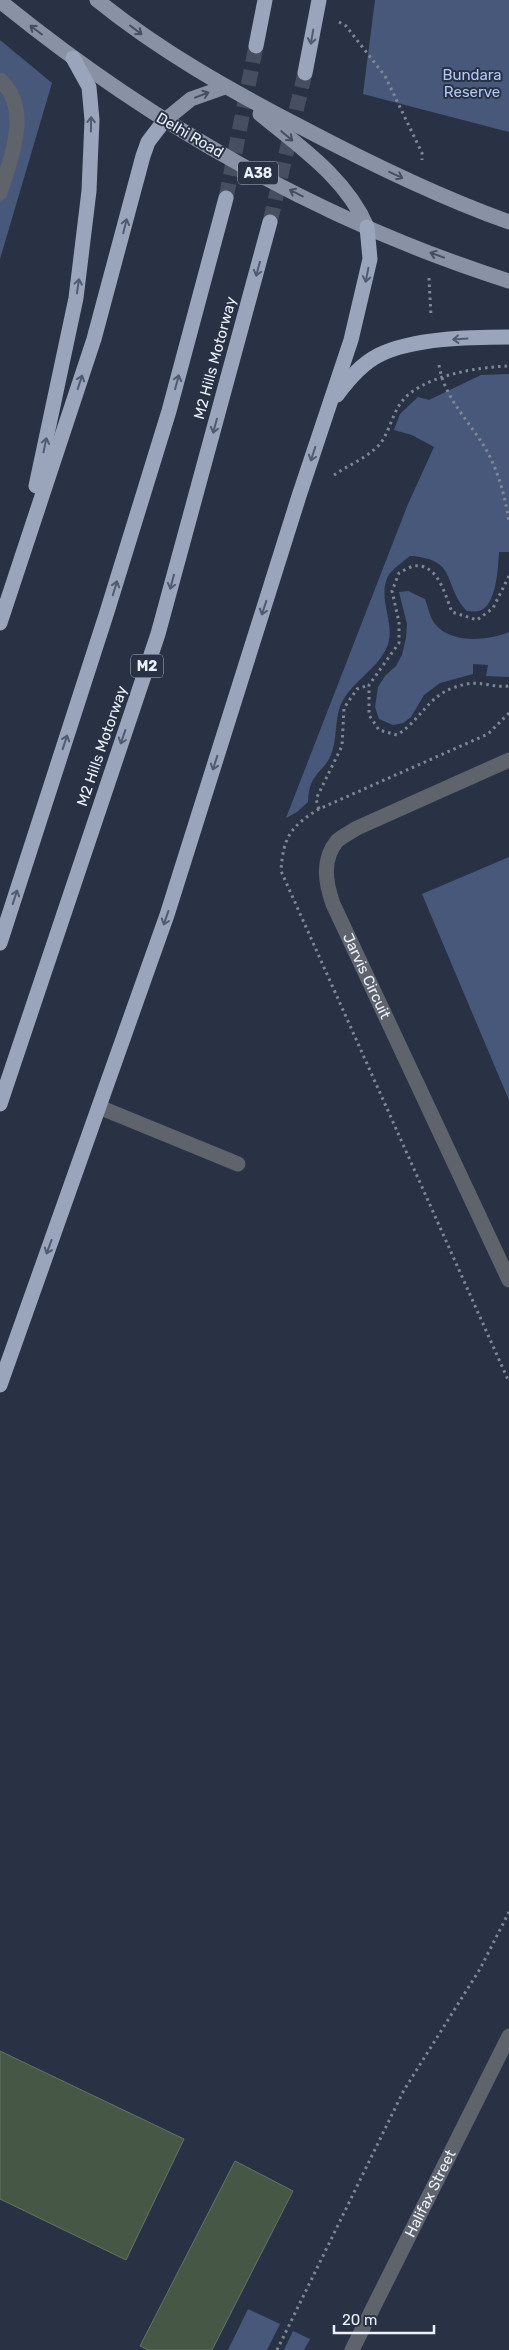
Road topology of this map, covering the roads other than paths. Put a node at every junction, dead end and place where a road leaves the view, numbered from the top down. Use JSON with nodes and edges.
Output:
{"nodes":[{"id":1,"x":97,"y":0,"type":"edge"},
{"id":2,"x":265,"y":0,"type":"edge"},
{"id":3,"x":319,"y":0,"type":"edge"},
{"id":4,"x":0,"y":1,"type":"edge"},
{"id":5,"x":256,"y":46,"type":"tunnel mouth"},
{"id":6,"x":73,"y":58,"type":"junction"},
{"id":7,"x":305,"y":73,"type":"tunnel mouth"},
{"id":8,"x":0,"y":80,"type":"edge"},
{"id":9,"x":231,"y":90,"type":"junction"},
{"id":10,"x":164,"y":121,"type":"junction"},
{"id":11,"x":0,"y":193,"type":"edge"},
{"id":12,"x":226,"y":198,"type":"tunnel mouth"},
{"id":13,"x":270,"y":222,"type":"tunnel mouth"},
{"id":14,"x":509,"y":222,"type":"edge"},
{"id":15,"x":367,"y":227,"type":"junction"},
{"id":16,"x":509,"y":281,"type":"edge"},
{"id":17,"x":509,"y":337,"type":"edge"},
{"id":18,"x":328,"y":407,"type":"junction"},
{"id":19,"x":20,"y":561,"type":"junction"},
{"id":20,"x":0,"y":623,"type":"edge"},
{"id":21,"x":509,"y":760,"type":"edge"},
{"id":22,"x":0,"y":943,"type":"edge"},
{"id":23,"x":0,"y":1104,"type":"edge"},
{"id":24,"x":99,"y":1107,"type":"junction"},
{"id":25,"x":238,"y":1164,"type":"dead end"},
{"id":26,"x":509,"y":1280,"type":"edge"},
{"id":27,"x":0,"y":1386,"type":"edge"},
{"id":28,"x":509,"y":2036,"type":"edge"},
{"id":29,"x":352,"y":2350,"type":"edge"}],
"edges":[{"from":1,"to":9,"type":"main road","one_way":true},
{"from":2,"to":5,"type":"highway"},
{"from":3,"to":7,"type":"highway","one_way":true},
{"from":6,"to":4,"type":"main road","name":"Delhi Road","number":"A38","one_way":true},
{"from":6,"to":10,"type":"main road","name":"Delhi Road","number":"A38"},
{"from":19,"to":6,"type":"highway","one_way":true},
{"from":8,"to":11,"type":"street"},
{"from":10,"to":9,"type":"main road","one_way":true},
{"from":9,"to":14,"type":"main road","one_way":true},
{"from":9,"to":15,"type":"main road","one_way":true},
{"from":15,"to":10,"type":"main road","name":"Delhi Road","number":"A38","one_way":true},
{"from":19,"to":10,"type":"highway","one_way":true},
{"from":22,"to":12,"type":"highway","name":"M2 Hills Motorway","one_way":true},
{"from":13,"to":23,"type":"highway","name":"M2 Hills Motorway","number":"M2","one_way":true},
{"from":16,"to":15,"type":"main road","name":"Delhi Road","number":"A38","one_way":true},
{"from":15,"to":18,"type":"highway","one_way":true},
{"from":17,"to":18,"type":"highway","one_way":true},
{"from":18,"to":24,"type":"highway","one_way":true},
{"from":19,"to":20,"type":"highway"},
{"from":21,"to":26,"type":"street","name":"Jarvis Circuit"},
{"from":24,"to":25,"type":"street"},
{"from":24,"to":27,"type":"highway","one_way":true},
{"from":28,"to":29,"type":"street","name":"Halifax Street"}]}
